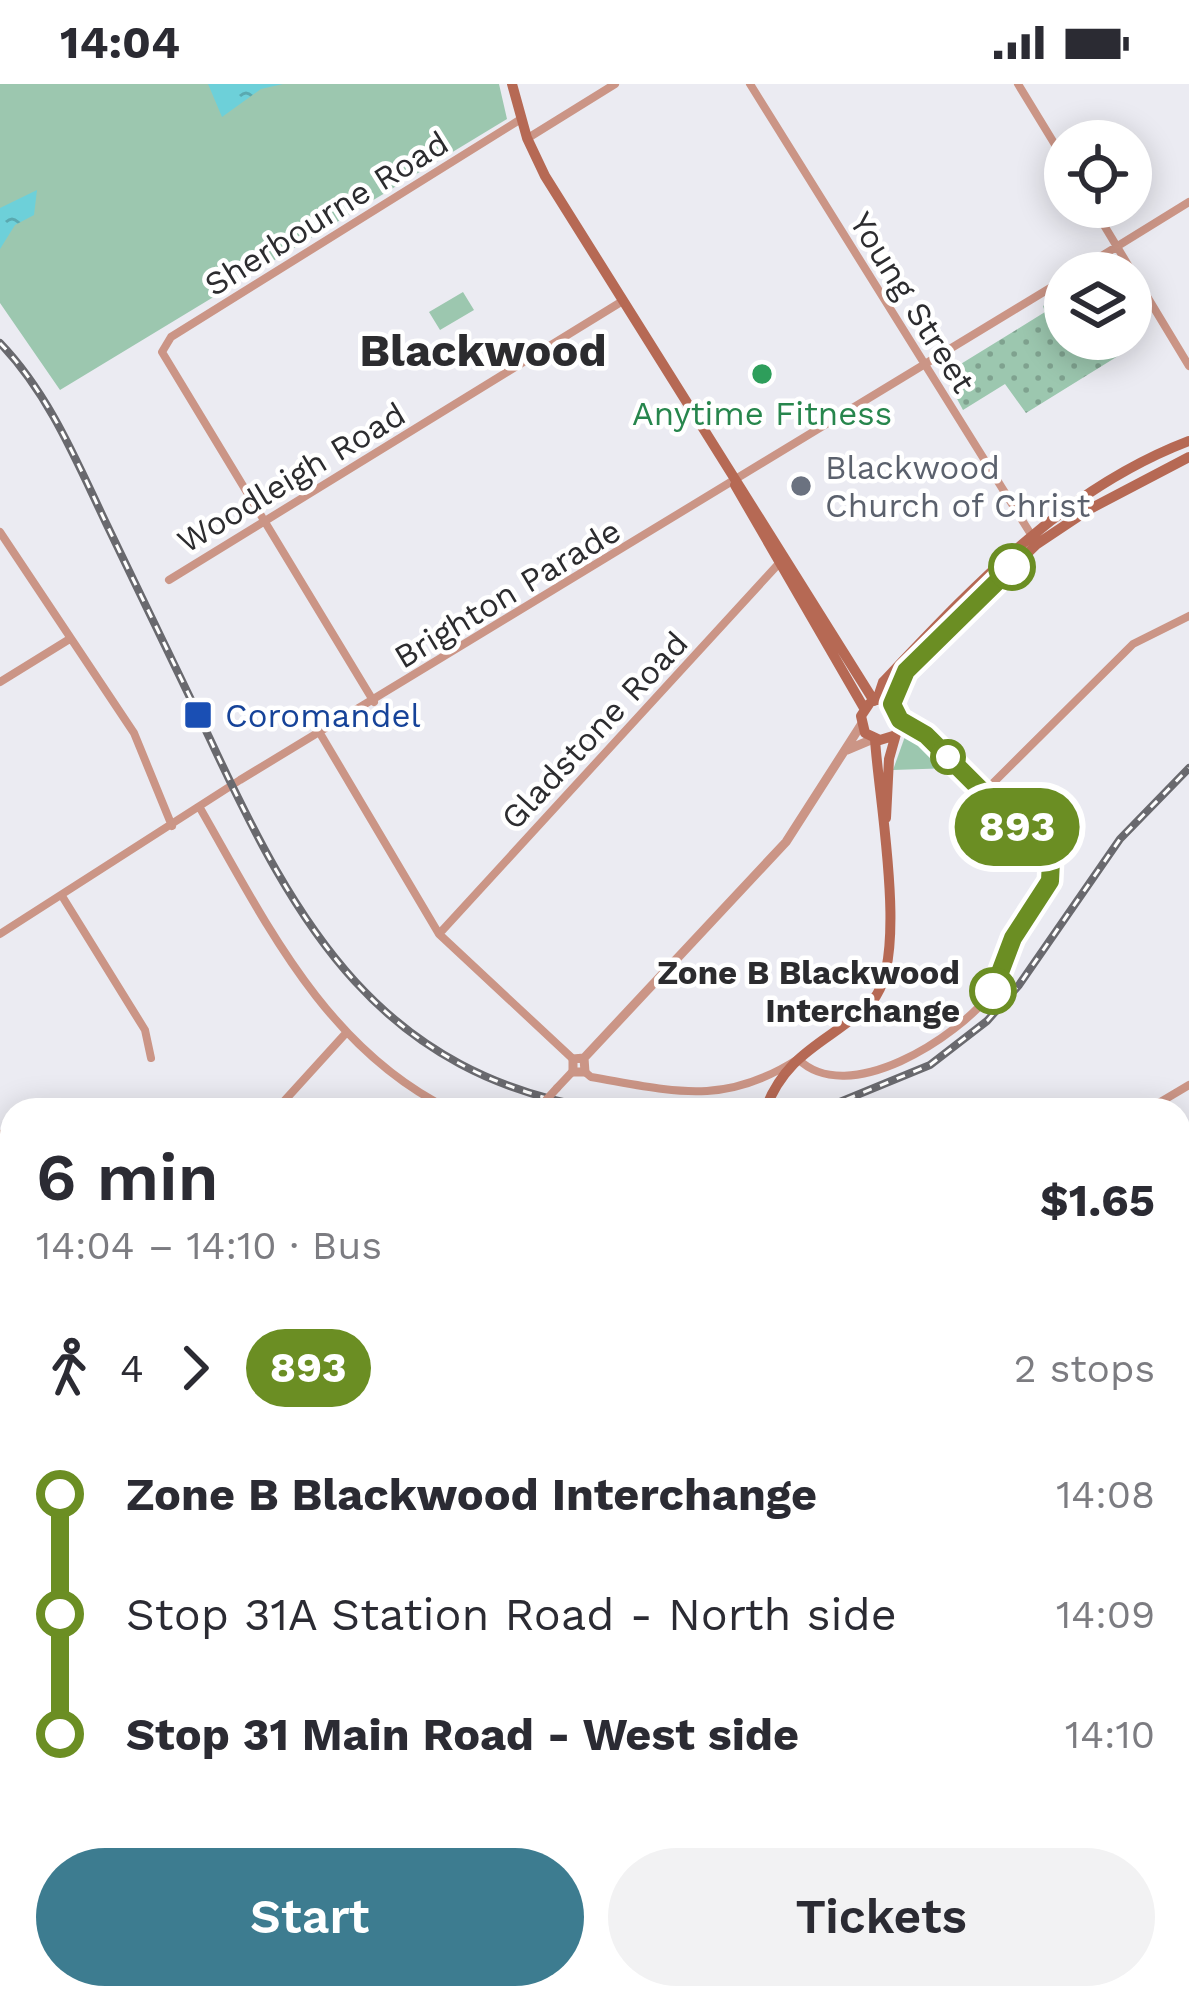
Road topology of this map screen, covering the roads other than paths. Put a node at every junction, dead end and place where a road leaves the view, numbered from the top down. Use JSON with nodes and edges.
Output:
{"nodes":[{"id":1,"x":512,"y":84,"type":"edge"},
{"id":2,"x":615,"y":84,"type":"edge"},
{"id":3,"x":751,"y":84,"type":"edge"},
{"id":4,"x":1018,"y":84,"type":"edge"},
{"id":5,"x":521,"y":119,"type":"junction"},
{"id":6,"x":1044,"y":127,"type":"edge"},
{"id":7,"x":526,"y":138,"type":"junction"},
{"id":8,"x":1189,"y":202,"type":"edge"},
{"id":9,"x":1106,"y":228,"type":"edge"},
{"id":10,"x":1117,"y":247,"type":"junction"},
{"id":11,"x":1109,"y":252,"type":"edge"},
{"id":12,"x":1044,"y":292,"type":"edge"},
{"id":13,"x":621,"y":302,"type":"junction"},
{"id":14,"x":924,"y":365,"type":"junction"},
{"id":15,"x":1189,"y":366,"type":"edge"},
{"id":16,"x":1189,"y":441,"type":"edge"},
{"id":17,"x":1189,"y":457,"type":"edge"},
{"id":18,"x":734,"y":482,"type":"junction"},
{"id":19,"x":264,"y":523,"type":"junction"},
{"id":20,"x":0,"y":532,"type":"edge"},
{"id":21,"x":1033,"y":538,"type":"junction"},
{"id":22,"x":781,"y":561,"type":"junction"},
{"id":23,"x":169,"y":580,"type":"dead end"},
{"id":24,"x":1189,"y":616,"type":"edge"},
{"id":25,"x":68,"y":640,"type":"junction"},
{"id":26,"x":857,"y":676,"type":"junction"},
{"id":27,"x":0,"y":682,"type":"edge"},
{"id":28,"x":883,"y":682,"type":"junction"},
{"id":29,"x":374,"y":702,"type":"junction"},
{"id":30,"x":872,"y":703,"type":"junction"},
{"id":31,"x":892,"y":704,"type":"junction"},
{"id":32,"x":900,"y":720,"type":"junction"},
{"id":33,"x":861,"y":725,"type":"junction"},
{"id":34,"x":321,"y":735,"type":"junction"},
{"id":35,"x":893,"y":736,"type":"junction"},
{"id":36,"x":874,"y":739,"type":"junction"},
{"id":37,"x":847,"y":750,"type":"junction"},
{"id":38,"x":983,"y":793,"type":"junction"},
{"id":39,"x":200,"y":808,"type":"junction"},
{"id":40,"x":885,"y":821,"type":"junction"},
{"id":41,"x":172,"y":826,"type":"junction"},
{"id":42,"x":62,"y":896,"type":"junction"},
{"id":43,"x":0,"y":934,"type":"edge"},
{"id":44,"x":440,"y":934,"type":"junction"},
{"id":45,"x":346,"y":1033,"type":"junction"},
{"id":46,"x":151,"y":1058,"type":"dead end"},
{"id":47,"x":579,"y":1059,"type":"junction"},
{"id":48,"x":798,"y":1059,"type":"junction"},
{"id":49,"x":572,"y":1071,"type":"junction"},
{"id":50,"x":585,"y":1072,"type":"junction"},
{"id":51,"x":287,"y":1098,"type":"edge"},
{"id":52,"x":429,"y":1098,"type":"edge"},
{"id":53,"x":548,"y":1098,"type":"edge"},
{"id":54,"x":773,"y":1098,"type":"edge"}],
"edges":[{"from":1,"to":5,"type":"main road"},
{"from":2,"to":7,"type":"street"},
{"from":3,"to":14,"type":"street","name":"Young Street"},
{"from":4,"to":6,"type":"street"},
{"from":5,"to":7,"type":"main road"},
{"from":5,"to":19,"type":"street","name":"Sherbourne Road"},
{"from":7,"to":13,"type":"main road"},
{"from":8,"to":10,"type":"street"},
{"from":9,"to":10,"type":"street"},
{"from":10,"to":11,"type":"street"},
{"from":10,"to":15,"type":"street"},
{"from":12,"to":14,"type":"street","name":"Brighton Parade"},
{"from":13,"to":18,"type":"main road"},
{"from":13,"to":19,"type":"street","name":"Woodleigh Road"},
{"from":14,"to":18,"type":"street","name":"Brighton Parade"},
{"from":14,"to":21,"type":"street","name":"Young Street"},
{"from":16,"to":21,"type":"main road"},
{"from":17,"to":21,"type":"main road"},
{"from":18,"to":22,"type":"main road"},
{"from":18,"to":29,"type":"street","name":"Brighton Parade"},
{"from":19,"to":23,"type":"street","name":"Woodleigh Road"},
{"from":19,"to":29,"type":"street"},
{"from":20,"to":25,"type":"street"},
{"from":21,"to":28,"type":"main road"},
{"from":21,"to":31,"type":"main road"},
{"from":22,"to":26,"type":"main road"},
{"from":22,"to":30,"type":"main road"},
{"from":22,"to":44,"type":"street","name":"Gladstone Road"},
{"from":24,"to":38,"type":"street"},
{"from":25,"to":27,"type":"street"},
{"from":25,"to":41,"type":"street"},
{"from":26,"to":28,"type":"main road"},
{"from":26,"to":30,"type":"main road"},
{"from":28,"to":30,"type":"main road"},
{"from":29,"to":34,"type":"street","name":"Brighton Parade"},
{"from":30,"to":31,"type":"main road"},
{"from":30,"to":33,"type":"main road"},
{"from":31,"to":32,"type":"main road"},
{"from":32,"to":35,"type":"main road"},
{"from":32,"to":38,"type":"street"},
{"from":33,"to":36,"type":"main road"},
{"from":33,"to":37,"type":"street"},
{"from":34,"to":39,"type":"street","name":"Brighton Parade"},
{"from":34,"to":44,"type":"street"},
{"from":35,"to":36,"type":"main road"},
{"from":35,"to":40,"type":"main road"},
{"from":36,"to":37,"type":"street"},
{"from":36,"to":40,"type":"main road"},
{"from":37,"to":47,"type":"street"},
{"from":38,"to":48,"type":"street"},
{"from":39,"to":41,"type":"street","name":"Brighton Parade"},
{"from":39,"to":45,"type":"street"},
{"from":40,"to":48,"type":"main road"},
{"from":41,"to":42,"type":"street","name":"Brighton Parade"},
{"from":42,"to":43,"type":"street","name":"Brighton Parade"},
{"from":42,"to":46,"type":"street"},
{"from":44,"to":47,"type":"street"},
{"from":45,"to":51,"type":"street"},
{"from":45,"to":52,"type":"street"},
{"from":47,"to":49,"type":"street"},
{"from":47,"to":50,"type":"street"},
{"from":48,"to":50,"type":"street"},
{"from":48,"to":54,"type":"main road"},
{"from":49,"to":50,"type":"street"},
{"from":49,"to":53,"type":"street","bridge":true}]}
